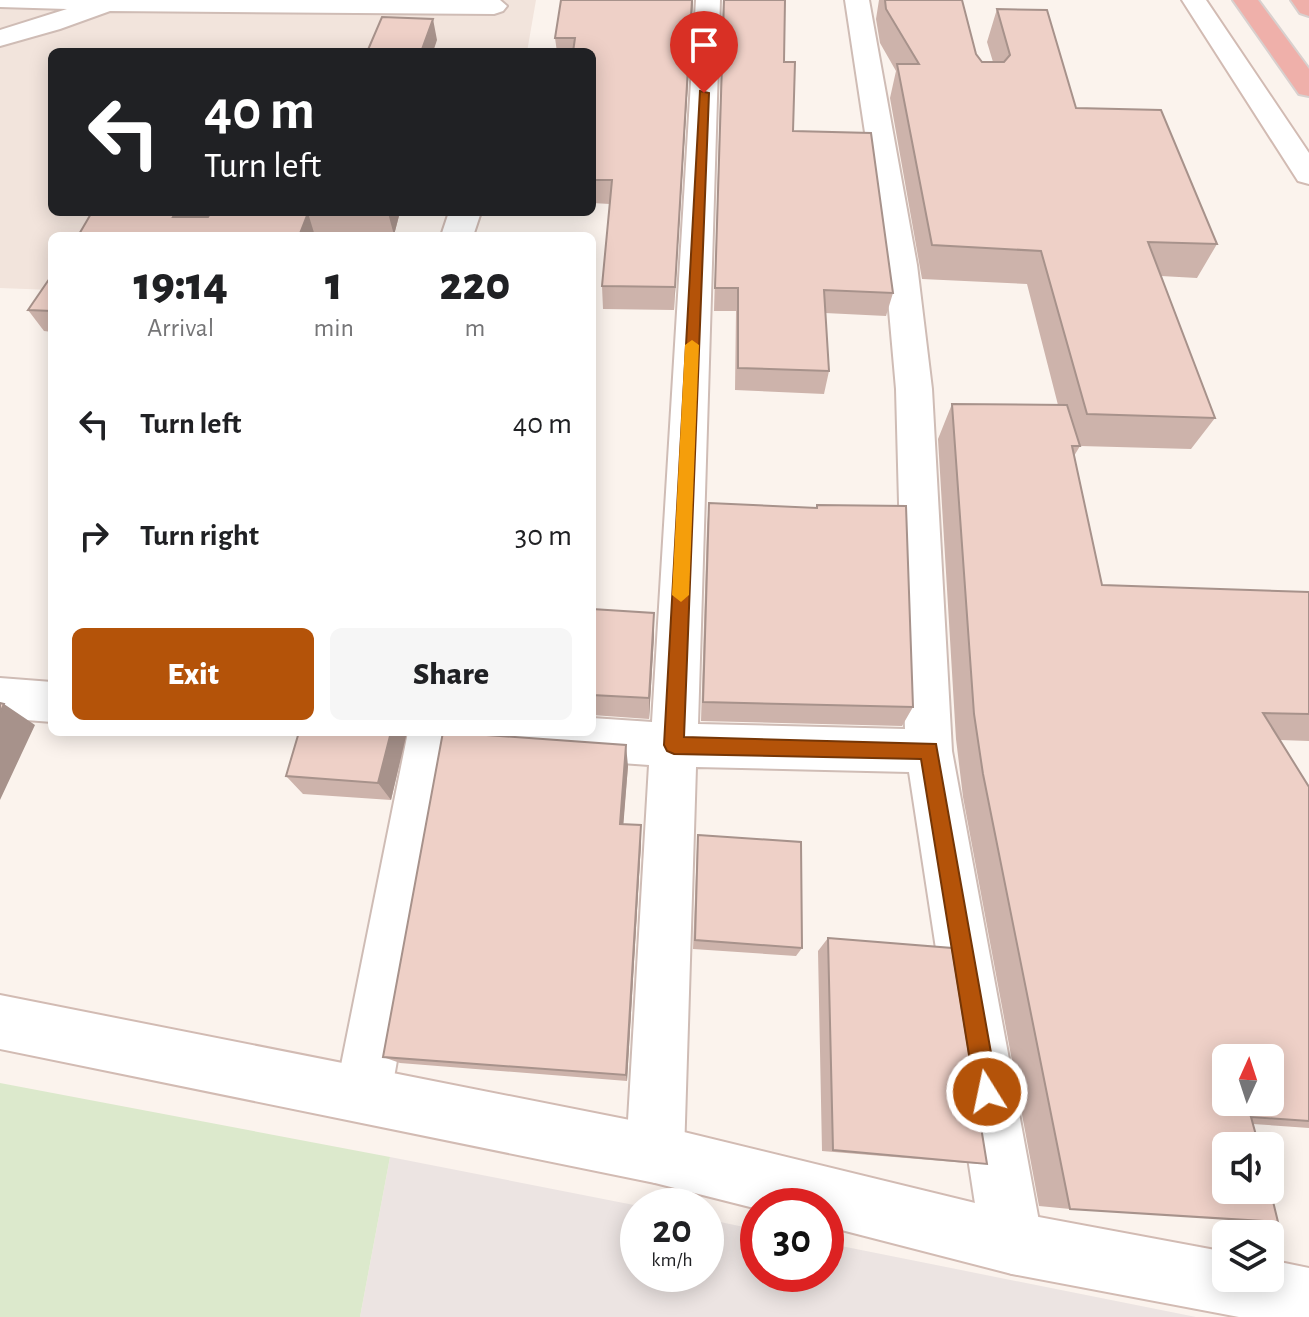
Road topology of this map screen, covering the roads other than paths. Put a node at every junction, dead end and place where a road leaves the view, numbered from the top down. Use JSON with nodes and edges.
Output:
{"nodes":[{"id":1,"x":0,"y":0,"type":"edge"},
{"id":2,"x":708,"y":0,"type":"edge"},
{"id":3,"x":857,"y":0,"type":"edge"},
{"id":4,"x":1194,"y":0,"type":"edge"},
{"id":5,"x":1245,"y":0,"type":"edge"},
{"id":6,"x":1303,"y":0,"type":"edge"},
{"id":7,"x":199,"y":2,"type":"edge"},
{"id":8,"x":107,"y":3,"type":"junction"},
{"id":9,"x":494,"y":6,"type":"dead end"},
{"id":10,"x":1309,"y":8,"type":"edge"},
{"id":11,"x":0,"y":38,"type":"edge"},
{"id":12,"x":1309,"y":88,"type":"edge"},
{"id":13,"x":1309,"y":175,"type":"edge"},
{"id":14,"x":0,"y":698,"type":"edge"},
{"id":15,"x":48,"y":702,"type":"edge"},
{"id":16,"x":430,"y":736,"type":"edge"},
{"id":17,"x":541,"y":736,"type":"edge"},
{"id":18,"x":674,"y":745,"type":"junction"},
{"id":19,"x":929,"y":751,"type":"junction"},
{"id":20,"x":0,"y":1022,"type":"edge"},
{"id":21,"x":363,"y":1095,"type":"junction"},
{"id":22,"x":655,"y":1154,"type":"junction"},
{"id":23,"x":1012,"y":1243,"type":"junction"},
{"id":24,"x":1309,"y":1299,"type":"edge"}],
"edges":[{"from":1,"to":8,"type":"street"},
{"from":2,"to":18,"type":"street"},
{"from":3,"to":19,"type":"street"},
{"from":4,"to":13,"type":"street"},
{"from":5,"to":12,"type":"highway"},
{"from":6,"to":10,"type":"highway"},
{"from":7,"to":8,"type":"street"},
{"from":7,"to":9,"type":"street"},
{"from":8,"to":11,"type":"street"},
{"from":14,"to":15,"type":"street"},
{"from":16,"to":21,"type":"street"},
{"from":17,"to":18,"type":"street"},
{"from":18,"to":19,"type":"street"},
{"from":18,"to":22,"type":"street"},
{"from":19,"to":23,"type":"street"},
{"from":20,"to":21,"type":"street"},
{"from":21,"to":22,"type":"street"},
{"from":22,"to":23,"type":"street"},
{"from":23,"to":24,"type":"street"}]}
